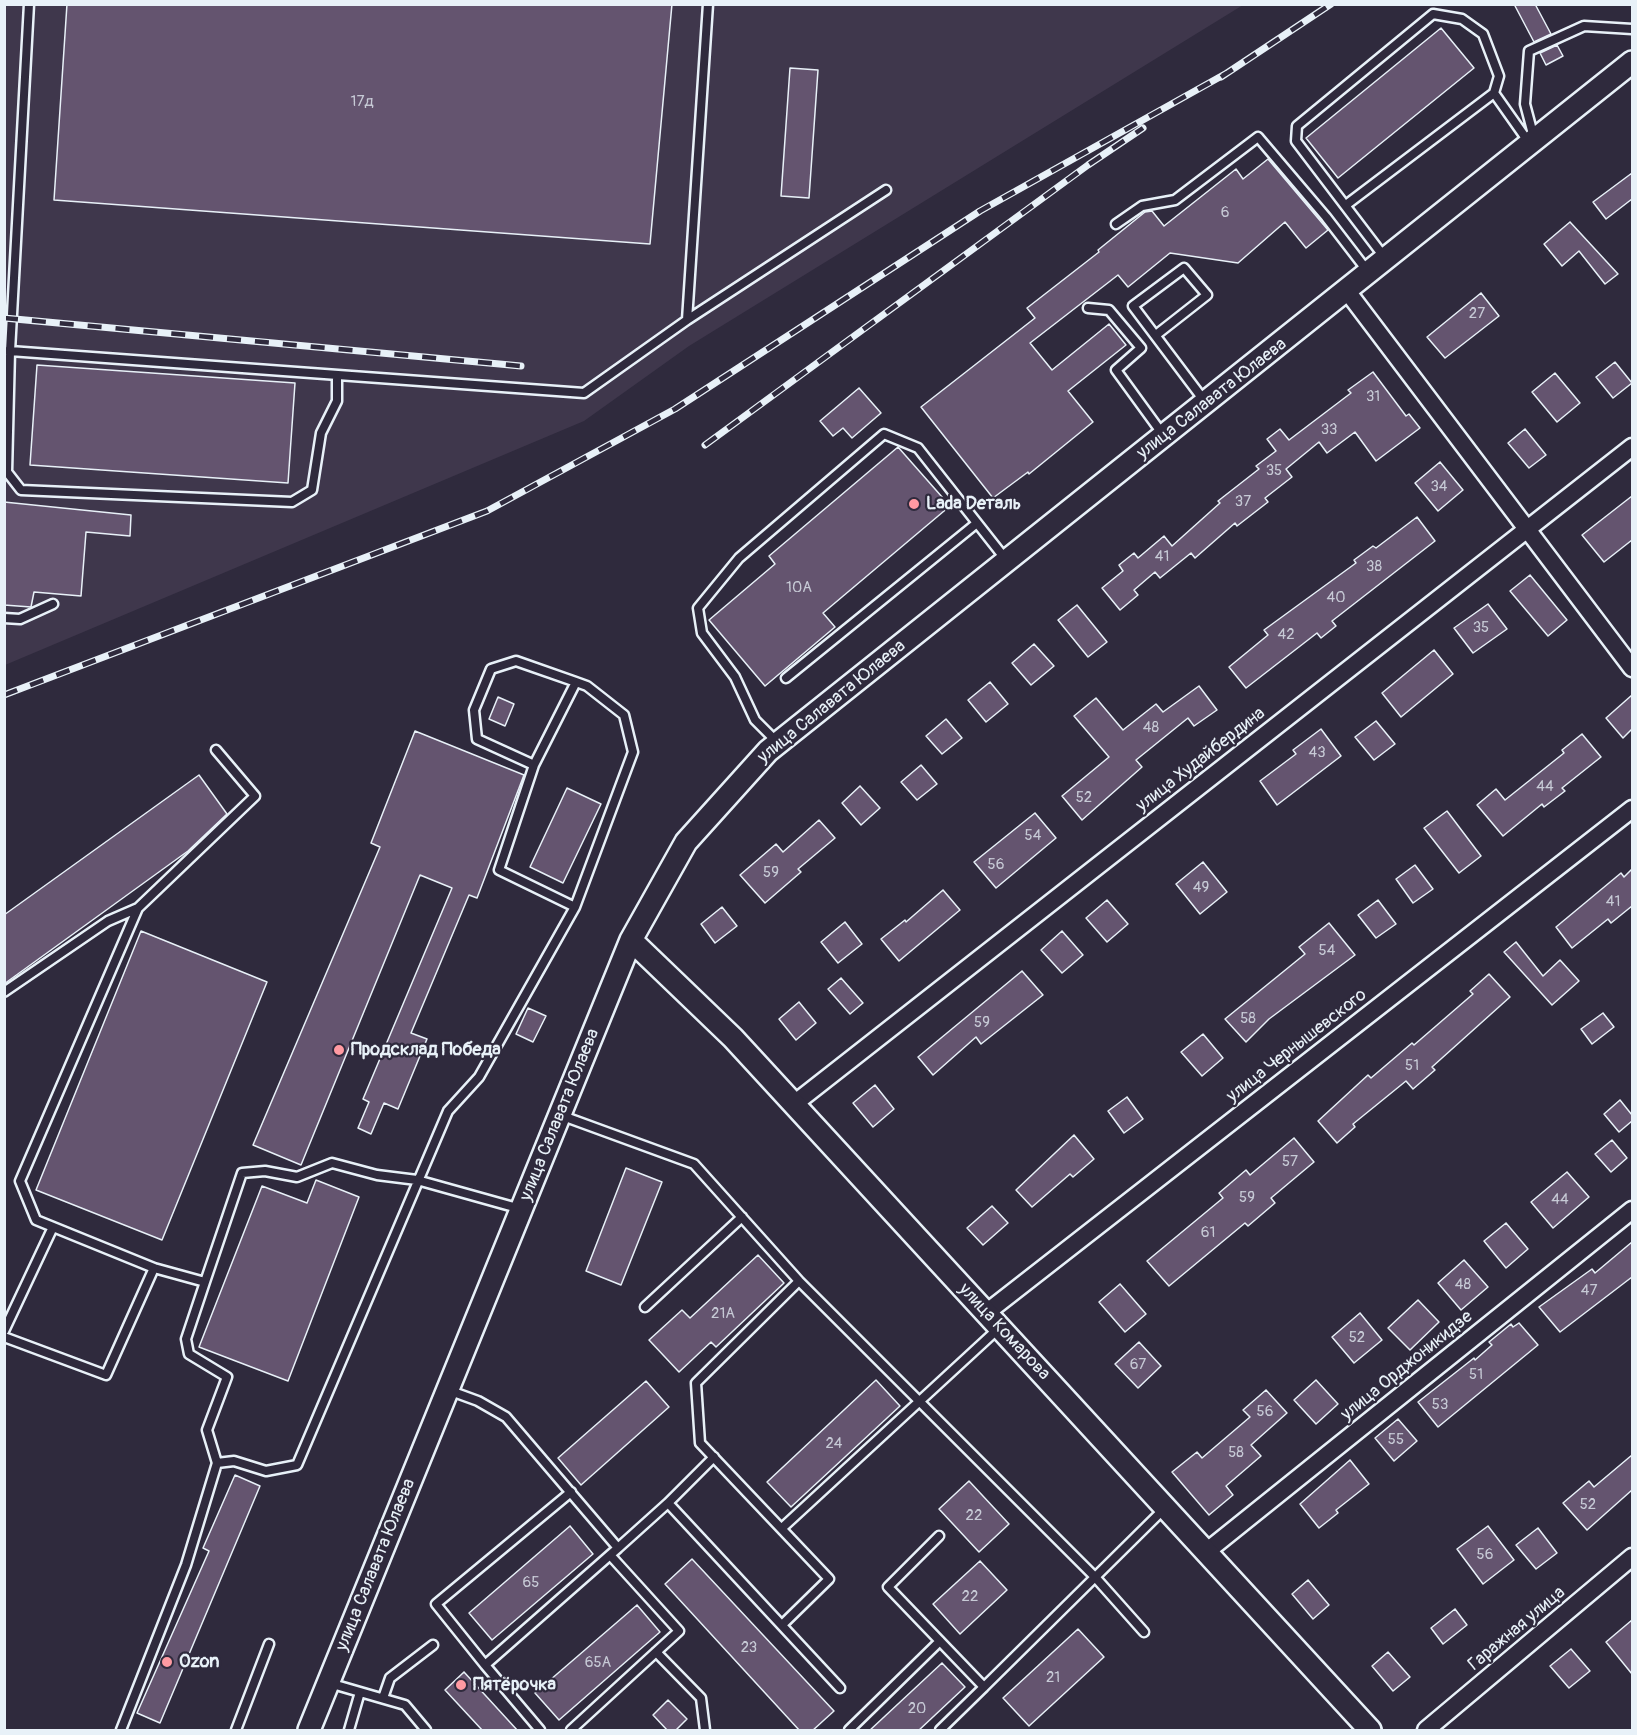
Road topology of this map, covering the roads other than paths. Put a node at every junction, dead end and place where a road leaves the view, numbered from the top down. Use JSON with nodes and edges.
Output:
{"nodes":[{"id":1,"x":29,"y":4,"type":"edge"},
{"id":2,"x":708,"y":4,"type":"edge"},
{"id":3,"x":1632,"y":29,"type":"edge"},
{"id":4,"x":1632,"y":62,"type":"edge"},
{"id":5,"x":1494,"y":93,"type":"junction"},
{"id":6,"x":1532,"y":143,"type":"junction"},
{"id":7,"x":886,"y":190,"type":"dead end"},
{"id":8,"x":1346,"y":205,"type":"junction"},
{"id":9,"x":1116,"y":224,"type":"dead end"},
{"id":10,"x":1387,"y":259,"type":"junction"},
{"id":11,"x":1369,"y":273,"type":"junction"},
{"id":12,"x":9,"y":288,"type":"edge"},
{"id":13,"x":1347,"y":291,"type":"junction"},
{"id":14,"x":1088,"y":308,"type":"dead end"},
{"id":15,"x":687,"y":320,"type":"junction"},
{"id":16,"x":1156,"y":335,"type":"junction"},
{"id":17,"x":7,"y":351,"type":"edge"},
{"id":18,"x":338,"y":375,"type":"junction"},
{"id":19,"x":1206,"y":403,"type":"junction"},
{"id":20,"x":1164,"y":436,"type":"junction"},
{"id":21,"x":1632,"y":447,"type":"edge"},
{"id":22,"x":976,"y":523,"type":"junction"},
{"id":23,"x":1528,"y":529,"type":"junction"},
{"id":24,"x":1007,"y":561,"type":"junction"},
{"id":25,"x":53,"y":604,"type":"dead end"},
{"id":26,"x":4,"y":618,"type":"edge"},
{"id":27,"x":1632,"y":668,"type":"edge"},
{"id":28,"x":786,"y":678,"type":"dead end"},
{"id":29,"x":576,"y":682,"type":"junction"},
{"id":30,"x":778,"y":743,"type":"junction"},
{"id":31,"x":216,"y":750,"type":"dead end"},
{"id":32,"x":534,"y":765,"type":"junction"},
{"id":33,"x":1632,"y":809,"type":"edge"},
{"id":34,"x":575,"y":907,"type":"junction"},
{"id":35,"x":138,"y":908,"type":"junction"},
{"id":36,"x":631,"y":940,"type":"junction"},
{"id":37,"x":4,"y":992,"type":"edge"},
{"id":38,"x":794,"y":1104,"type":"junction"},
{"id":39,"x":560,"y":1115,"type":"junction"},
{"id":40,"x":417,"y":1180,"type":"junction"},
{"id":41,"x":522,"y":1209,"type":"junction"},
{"id":42,"x":1632,"y":1210,"type":"edge"},
{"id":43,"x":742,"y":1217,"type":"junction"},
{"id":44,"x":53,"y":1227,"type":"junction"},
{"id":45,"x":154,"y":1268,"type":"junction"},
{"id":46,"x":799,"y":1281,"type":"junction"},
{"id":47,"x":205,"y":1282,"type":"junction"},
{"id":48,"x":645,"y":1307,"type":"dead end"},
{"id":49,"x":993,"y":1320,"type":"junction"},
{"id":50,"x":4,"y":1331,"type":"edge"},
{"id":51,"x":4,"y":1337,"type":"edge"},
{"id":52,"x":447,"y":1390,"type":"junction"},
{"id":53,"x":920,"y":1401,"type":"junction"},
{"id":54,"x":714,"y":1457,"type":"junction"},
{"id":55,"x":217,"y":1463,"type":"junction"},
{"id":56,"x":572,"y":1492,"type":"junction"},
{"id":57,"x":668,"y":1503,"type":"junction"},
{"id":58,"x":1165,"y":1508,"type":"junction"},
{"id":59,"x":782,"y":1528,"type":"junction"},
{"id":60,"x":939,"y":1536,"type":"dead end"},
{"id":61,"x":618,"y":1548,"type":"junction"},
{"id":62,"x":1206,"y":1552,"type":"junction"},
{"id":63,"x":610,"y":1555,"type":"junction"},
{"id":64,"x":1632,"y":1557,"type":"edge"},
{"id":65,"x":1095,"y":1577,"type":"junction"},
{"id":66,"x":783,"y":1624,"type":"junction"},
{"id":67,"x":1144,"y":1632,"type":"dead end"},
{"id":68,"x":940,"y":1641,"type":"junction"},
{"id":69,"x":269,"y":1644,"type":"dead end"},
{"id":70,"x":433,"y":1645,"type":"dead end"},
{"id":71,"x":656,"y":1652,"type":"junction"},
{"id":72,"x":485,"y":1665,"type":"junction"},
{"id":73,"x":328,"y":1683,"type":"junction"},
{"id":74,"x":984,"y":1687,"type":"junction"},
{"id":75,"x":840,"y":1688,"type":"dead end"},
{"id":76,"x":360,"y":1692,"type":"junction"},
{"id":77,"x":383,"y":1698,"type":"junction"},
{"id":78,"x":121,"y":1731,"type":"edge"},
{"id":79,"x":236,"y":1731,"type":"edge"},
{"id":80,"x":309,"y":1731,"type":"edge"},
{"id":81,"x":349,"y":1731,"type":"edge"},
{"id":82,"x":426,"y":1731,"type":"edge"},
{"id":83,"x":540,"y":1731,"type":"edge"},
{"id":84,"x":571,"y":1731,"type":"edge"},
{"id":85,"x":705,"y":1731,"type":"edge"},
{"id":86,"x":849,"y":1731,"type":"edge"},
{"id":87,"x":940,"y":1731,"type":"edge"},
{"id":88,"x":1370,"y":1731,"type":"edge"},
{"id":89,"x":1426,"y":1731,"type":"edge"}],
"edges":[{"from":1,"to":12,"type":"lane"},
{"from":2,"to":15,"type":"lane"},
{"from":3,"to":6,"type":"lane"},
{"from":4,"to":6,"type":"street","name":"улица Салавата Юлаева"},
{"from":5,"to":6,"type":"lane"},
{"from":5,"to":8,"type":"lane"},
{"from":5,"to":8,"type":"lane"},
{"from":6,"to":10,"type":"street","name":"улица Салавата Юлаева"},
{"from":7,"to":15,"type":"lane"},
{"from":8,"to":10,"type":"lane"},
{"from":9,"to":11,"type":"lane"},
{"from":10,"to":11,"type":"street","name":"улица Салавата Юлаева"},
{"from":11,"to":13,"type":"street","name":"улица Салавата Юлаева"},
{"from":12,"to":17,"type":"lane"},
{"from":13,"to":19,"type":"street","name":"улица Салавата Юлаева"},
{"from":13,"to":23,"type":"street"},
{"from":14,"to":20,"type":"lane"},
{"from":15,"to":18,"type":"lane"},
{"from":16,"to":16,"type":"lane"},
{"from":16,"to":19,"type":"lane"},
{"from":17,"to":18,"type":"lane"},
{"from":17,"to":18,"type":"lane"},
{"from":19,"to":20,"type":"street","name":"улица Салавата Юлаева"},
{"from":20,"to":24,"type":"street","name":"улица Салавата Юлаева"},
{"from":21,"to":23,"type":"street","name":"улица Худайбердина"},
{"from":22,"to":24,"type":"lane"},
{"from":22,"to":28,"type":"lane"},
{"from":22,"to":30,"type":"lane"},
{"from":23,"to":27,"type":"street"},
{"from":23,"to":38,"type":"street","name":"улица Худайбердина"},
{"from":24,"to":30,"type":"street","name":"улица Салавата Юлаева"},
{"from":25,"to":26,"type":"lane"},
{"from":29,"to":32,"type":"lane"},
{"from":29,"to":32,"type":"lane"},
{"from":29,"to":34,"type":"lane"},
{"from":30,"to":36,"type":"street","name":"улица Салавата Юлаева"},
{"from":31,"to":35,"type":"lane"},
{"from":32,"to":34,"type":"lane"},
{"from":33,"to":49,"type":"street","name":"улица Чернышевского"},
{"from":34,"to":40,"type":"lane"},
{"from":35,"to":37,"type":"lane"},
{"from":35,"to":44,"type":"lane"},
{"from":36,"to":38,"type":"street","name":"улица Комарова"},
{"from":36,"to":39,"type":"street","name":"улица Салавата Юлаева"},
{"from":38,"to":49,"type":"street","name":"улица Комарова"},
{"from":39,"to":41,"type":"street","name":"улица Салавата Юлаева"},
{"from":39,"to":43,"type":"lane"},
{"from":40,"to":41,"type":"lane"},
{"from":40,"to":47,"type":"lane"},
{"from":40,"to":55,"type":"lane"},
{"from":41,"to":52,"type":"street","name":"улица Салавата Юлаева"},
{"from":42,"to":62,"type":"street","name":"улица Орджоникидзе"},
{"from":43,"to":46,"type":"lane"},
{"from":43,"to":48,"type":"lane"},
{"from":44,"to":45,"type":"lane"},
{"from":44,"to":50,"type":"lane"},
{"from":45,"to":47,"type":"lane"},
{"from":45,"to":51,"type":"lane"},
{"from":46,"to":53,"type":"lane"},
{"from":46,"to":54,"type":"lane"},
{"from":47,"to":55,"type":"lane"},
{"from":49,"to":53,"type":"lane"},
{"from":49,"to":58,"type":"street","name":"улица Комарова"},
{"from":52,"to":56,"type":"lane"},
{"from":52,"to":73,"type":"street","name":"улица Салавата Юлаева"},
{"from":53,"to":59,"type":"lane"},
{"from":53,"to":65,"type":"lane"},
{"from":54,"to":57,"type":"lane"},
{"from":54,"to":59,"type":"lane"},
{"from":55,"to":78,"type":"lane"},
{"from":56,"to":61,"type":"lane"},
{"from":56,"to":72,"type":"lane"},
{"from":57,"to":61,"type":"lane"},
{"from":57,"to":66,"type":"lane"},
{"from":58,"to":62,"type":"street","name":"улица Комарова"},
{"from":58,"to":65,"type":"lane"},
{"from":59,"to":66,"type":"lane"},
{"from":60,"to":68,"type":"lane"},
{"from":61,"to":63,"type":"lane"},
{"from":62,"to":88,"type":"street","name":"улица Комарова"},
{"from":63,"to":71,"type":"lane"},
{"from":63,"to":72,"type":"lane"},
{"from":64,"to":89,"type":"street","name":"Гаражная улица"},
{"from":65,"to":67,"type":"lane"},
{"from":65,"to":74,"type":"lane"},
{"from":66,"to":75,"type":"lane"},
{"from":68,"to":74,"type":"lane"},
{"from":68,"to":86,"type":"lane"},
{"from":69,"to":79,"type":"lane"},
{"from":70,"to":77,"type":"lane"},
{"from":71,"to":84,"type":"lane"},
{"from":71,"to":85,"type":"lane"},
{"from":72,"to":83,"type":"lane"},
{"from":73,"to":76,"type":"lane"},
{"from":73,"to":80,"type":"street","name":"улица Салавата Юлаева"},
{"from":74,"to":87,"type":"lane"},
{"from":76,"to":77,"type":"lane"},
{"from":76,"to":81,"type":"lane"},
{"from":77,"to":82,"type":"lane"}]}
